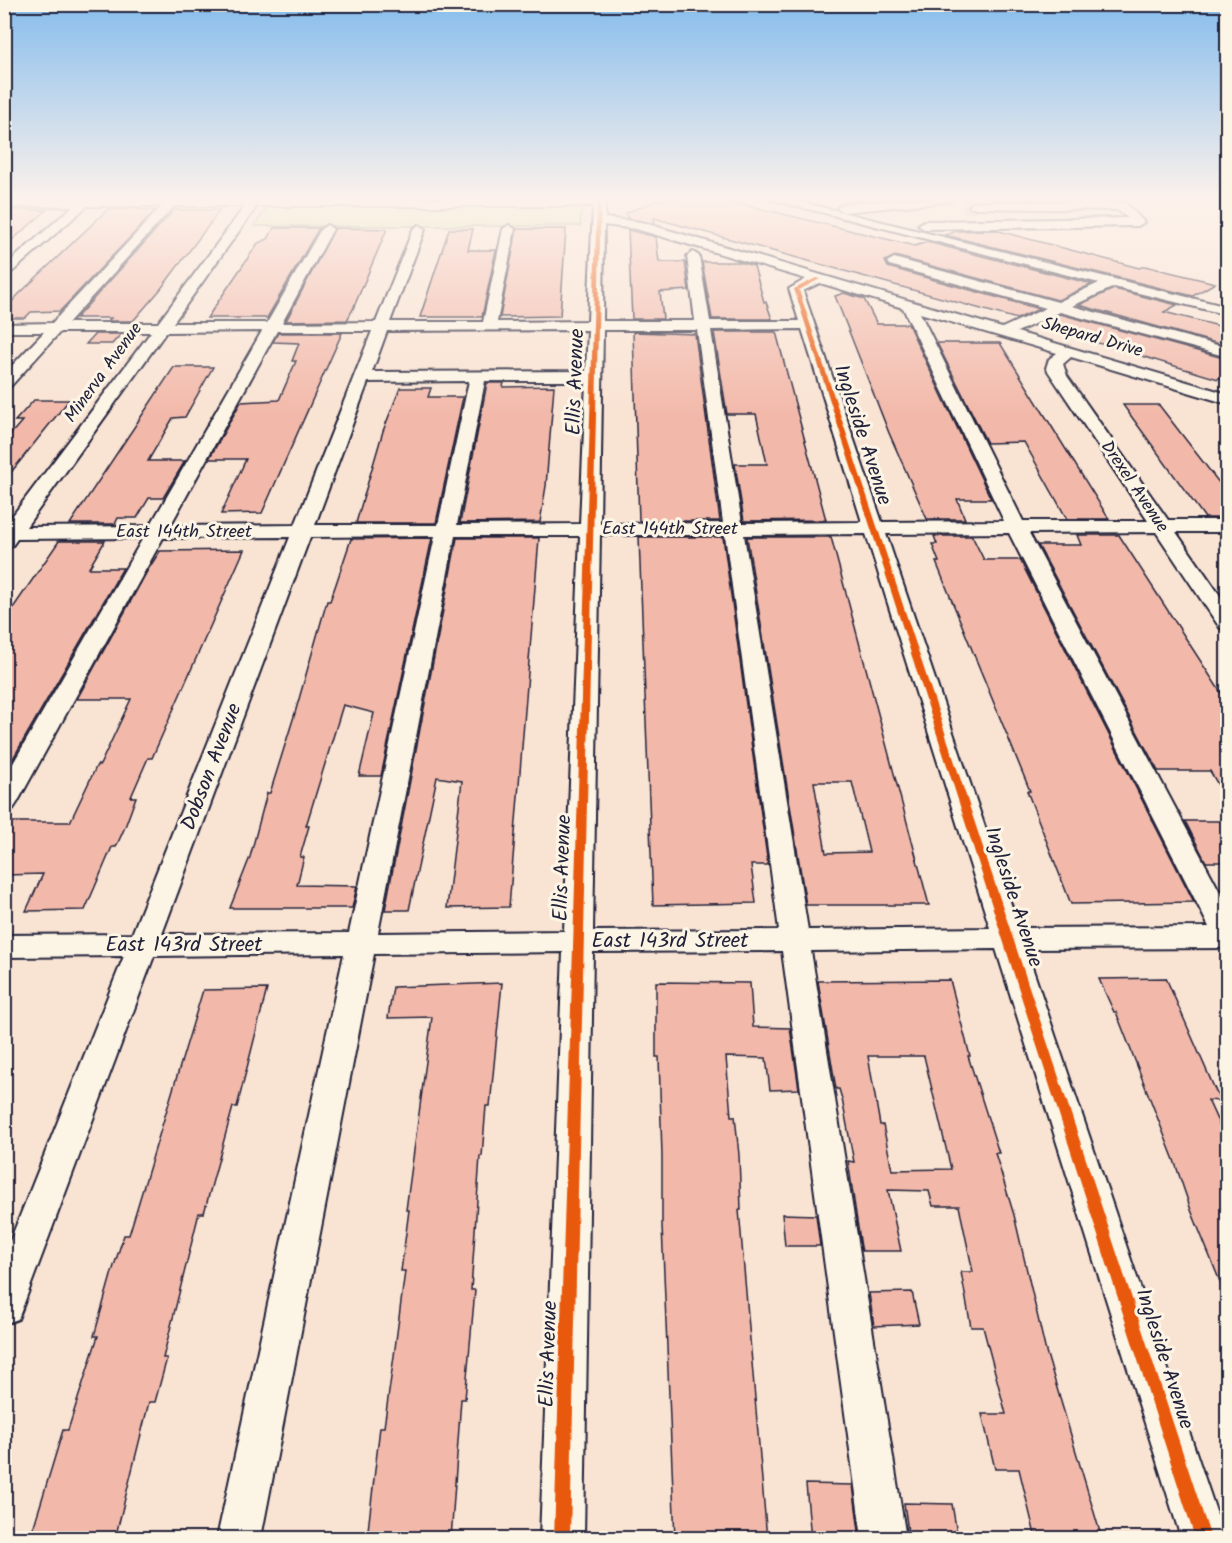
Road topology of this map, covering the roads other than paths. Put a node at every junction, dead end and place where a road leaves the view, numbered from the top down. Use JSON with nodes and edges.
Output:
{"nodes":[{"id":1,"x":108,"y":271,"type":"edge"},
{"id":2,"x":204,"y":271,"type":"edge"},
{"id":3,"x":303,"y":271,"type":"edge"},
{"id":4,"x":403,"y":271,"type":"edge"},
{"id":5,"x":500,"y":271,"type":"edge"},
{"id":6,"x":597,"y":271,"type":"edge"},
{"id":7,"x":695,"y":271,"type":"edge"},
{"id":8,"x":791,"y":271,"type":"edge"},
{"id":9,"x":928,"y":271,"type":"edge"},
{"id":10,"x":1069,"y":271,"type":"edge"},
{"id":11,"x":818,"y":279,"type":"junction"},
{"id":12,"x":1113,"y":282,"type":"junction"},
{"id":13,"x":909,"y":305,"type":"junction"},
{"id":14,"x":1060,"y":306,"type":"junction"},
{"id":15,"x":1227,"y":311,"type":"edge"},
{"id":16,"x":808,"y":325,"type":"junction"},
{"id":17,"x":596,"y":326,"type":"junction"},
{"id":18,"x":702,"y":326,"type":"junction"},
{"id":19,"x":272,"y":327,"type":"junction"},
{"id":20,"x":381,"y":327,"type":"junction"},
{"id":21,"x":489,"y":327,"type":"junction"},
{"id":22,"x":4,"y":328,"type":"edge"},
{"id":23,"x":55,"y":328,"type":"junction"},
{"id":24,"x":162,"y":328,"type":"junction"},
{"id":25,"x":1003,"y":333,"type":"junction"},
{"id":26,"x":1068,"y":352,"type":"junction"},
{"id":27,"x":1227,"y":353,"type":"edge"},
{"id":28,"x":478,"y":376,"type":"junction"},
{"id":29,"x":594,"y":376,"type":"junction"},
{"id":30,"x":362,"y":377,"type":"junction"},
{"id":31,"x":4,"y":384,"type":"edge"},
{"id":32,"x":1227,"y":399,"type":"edge"},
{"id":33,"x":1161,"y":526,"type":"junction"},
{"id":34,"x":1227,"y":526,"type":"edge"},
{"id":35,"x":1016,"y":527,"type":"junction"},
{"id":36,"x":874,"y":528,"type":"junction"},
{"id":37,"x":732,"y":529,"type":"junction"},
{"id":38,"x":448,"y":530,"type":"junction"},
{"id":39,"x":590,"y":530,"type":"junction"},
{"id":40,"x":302,"y":531,"type":"junction"},
{"id":41,"x":156,"y":532,"type":"junction"},
{"id":42,"x":7,"y":536,"type":"edge"},
{"id":43,"x":1227,"y":623,"type":"edge"},
{"id":44,"x":4,"y":802,"type":"edge"},
{"id":45,"x":1227,"y":937,"type":"edge"},
{"id":46,"x":1008,"y":938,"type":"junction"},
{"id":47,"x":794,"y":940,"type":"junction"},
{"id":48,"x":579,"y":942,"type":"junction"},
{"id":49,"x":360,"y":943,"type":"junction"},
{"id":50,"x":143,"y":945,"type":"junction"},
{"id":51,"x":4,"y":946,"type":"edge"},
{"id":52,"x":4,"y":1306,"type":"edge"},
{"id":53,"x":239,"y":1539,"type":"edge"},
{"id":54,"x":562,"y":1539,"type":"edge"},
{"id":55,"x":884,"y":1539,"type":"edge"},
{"id":56,"x":1203,"y":1539,"type":"edge"}],
"edges":[{"from":1,"to":23,"type":"street"},
{"from":2,"to":24,"type":"street","name":"Minerva Avenue"},
{"from":3,"to":19,"type":"street"},
{"from":4,"to":20,"type":"street","name":"Dobson Avenue"},
{"from":5,"to":21,"type":"street"},
{"from":6,"to":17,"type":"street","name":"Ellis Avenue"},
{"from":7,"to":18,"type":"street"},
{"from":8,"to":11,"type":"street","name":"Shepard Drive"},
{"from":9,"to":14,"type":"street"},
{"from":10,"to":12,"type":"street"},
{"from":11,"to":13,"type":"street","name":"Shepard Drive"},
{"from":11,"to":16,"type":"street","name":"Ingleside Avenue"},
{"from":12,"to":14,"type":"street"},
{"from":12,"to":15,"type":"street"},
{"from":13,"to":25,"type":"street","name":"Shepard Drive"},
{"from":13,"to":35,"type":"street"},
{"from":14,"to":25,"type":"street"},
{"from":14,"to":27,"type":"street"},
{"from":16,"to":18,"type":"street"},
{"from":16,"to":36,"type":"street","name":"Ingleside Avenue"},
{"from":17,"to":18,"type":"street"},
{"from":17,"to":21,"type":"street"},
{"from":17,"to":29,"type":"street","name":"Ellis Avenue"},
{"from":18,"to":37,"type":"street"},
{"from":19,"to":20,"type":"street"},
{"from":19,"to":24,"type":"street"},
{"from":19,"to":41,"type":"street"},
{"from":20,"to":21,"type":"street"},
{"from":20,"to":30,"type":"street","name":"Dobson Avenue"},
{"from":22,"to":23,"type":"street"},
{"from":23,"to":24,"type":"street"},
{"from":23,"to":31,"type":"street"},
{"from":24,"to":42,"type":"street","name":"Minerva Avenue"},
{"from":25,"to":26,"type":"street","name":"Shepard Drive"},
{"from":26,"to":32,"type":"street","name":"Shepard Drive"},
{"from":26,"to":33,"type":"street","name":"Drexel Avenue"},
{"from":28,"to":29,"type":"street"},
{"from":28,"to":30,"type":"street"},
{"from":28,"to":38,"type":"street"},
{"from":29,"to":39,"type":"street","name":"Ellis Avenue"},
{"from":30,"to":40,"type":"street","name":"Dobson Avenue"},
{"from":33,"to":34,"type":"street","name":"East 144th Street"},
{"from":33,"to":35,"type":"street","name":"East 144th Street"},
{"from":33,"to":43,"type":"street","name":"Drexel Avenue"},
{"from":35,"to":36,"type":"street","name":"East 144th Street"},
{"from":35,"to":45,"type":"street"},
{"from":36,"to":37,"type":"street","name":"East 144th Street"},
{"from":36,"to":46,"type":"street","name":"Ingleside Avenue"},
{"from":37,"to":39,"type":"street","name":"East 144th Street"},
{"from":37,"to":47,"type":"street"},
{"from":38,"to":39,"type":"street","name":"East 144th Street"},
{"from":38,"to":40,"type":"street","name":"East 144th Street"},
{"from":38,"to":49,"type":"street"},
{"from":39,"to":48,"type":"street","name":"Ellis Avenue"},
{"from":40,"to":41,"type":"street","name":"East 144th Street"},
{"from":40,"to":50,"type":"street","name":"Dobson Avenue"},
{"from":41,"to":42,"type":"street","name":"East 144th Street"},
{"from":41,"to":44,"type":"street"},
{"from":45,"to":46,"type":"street","name":"East 143rd Street"},
{"from":46,"to":47,"type":"street","name":"East 143rd Street"},
{"from":46,"to":56,"type":"street","name":"Ingleside Avenue"},
{"from":47,"to":48,"type":"street","name":"East 143rd Street"},
{"from":47,"to":55,"type":"street"},
{"from":48,"to":49,"type":"street","name":"East 143rd Street"},
{"from":48,"to":54,"type":"street","name":"Ellis Avenue"},
{"from":49,"to":50,"type":"street","name":"East 143rd Street"},
{"from":49,"to":53,"type":"street"},
{"from":50,"to":51,"type":"street","name":"East 143rd Street"},
{"from":50,"to":52,"type":"street","name":"Dobson Avenue"}]}
